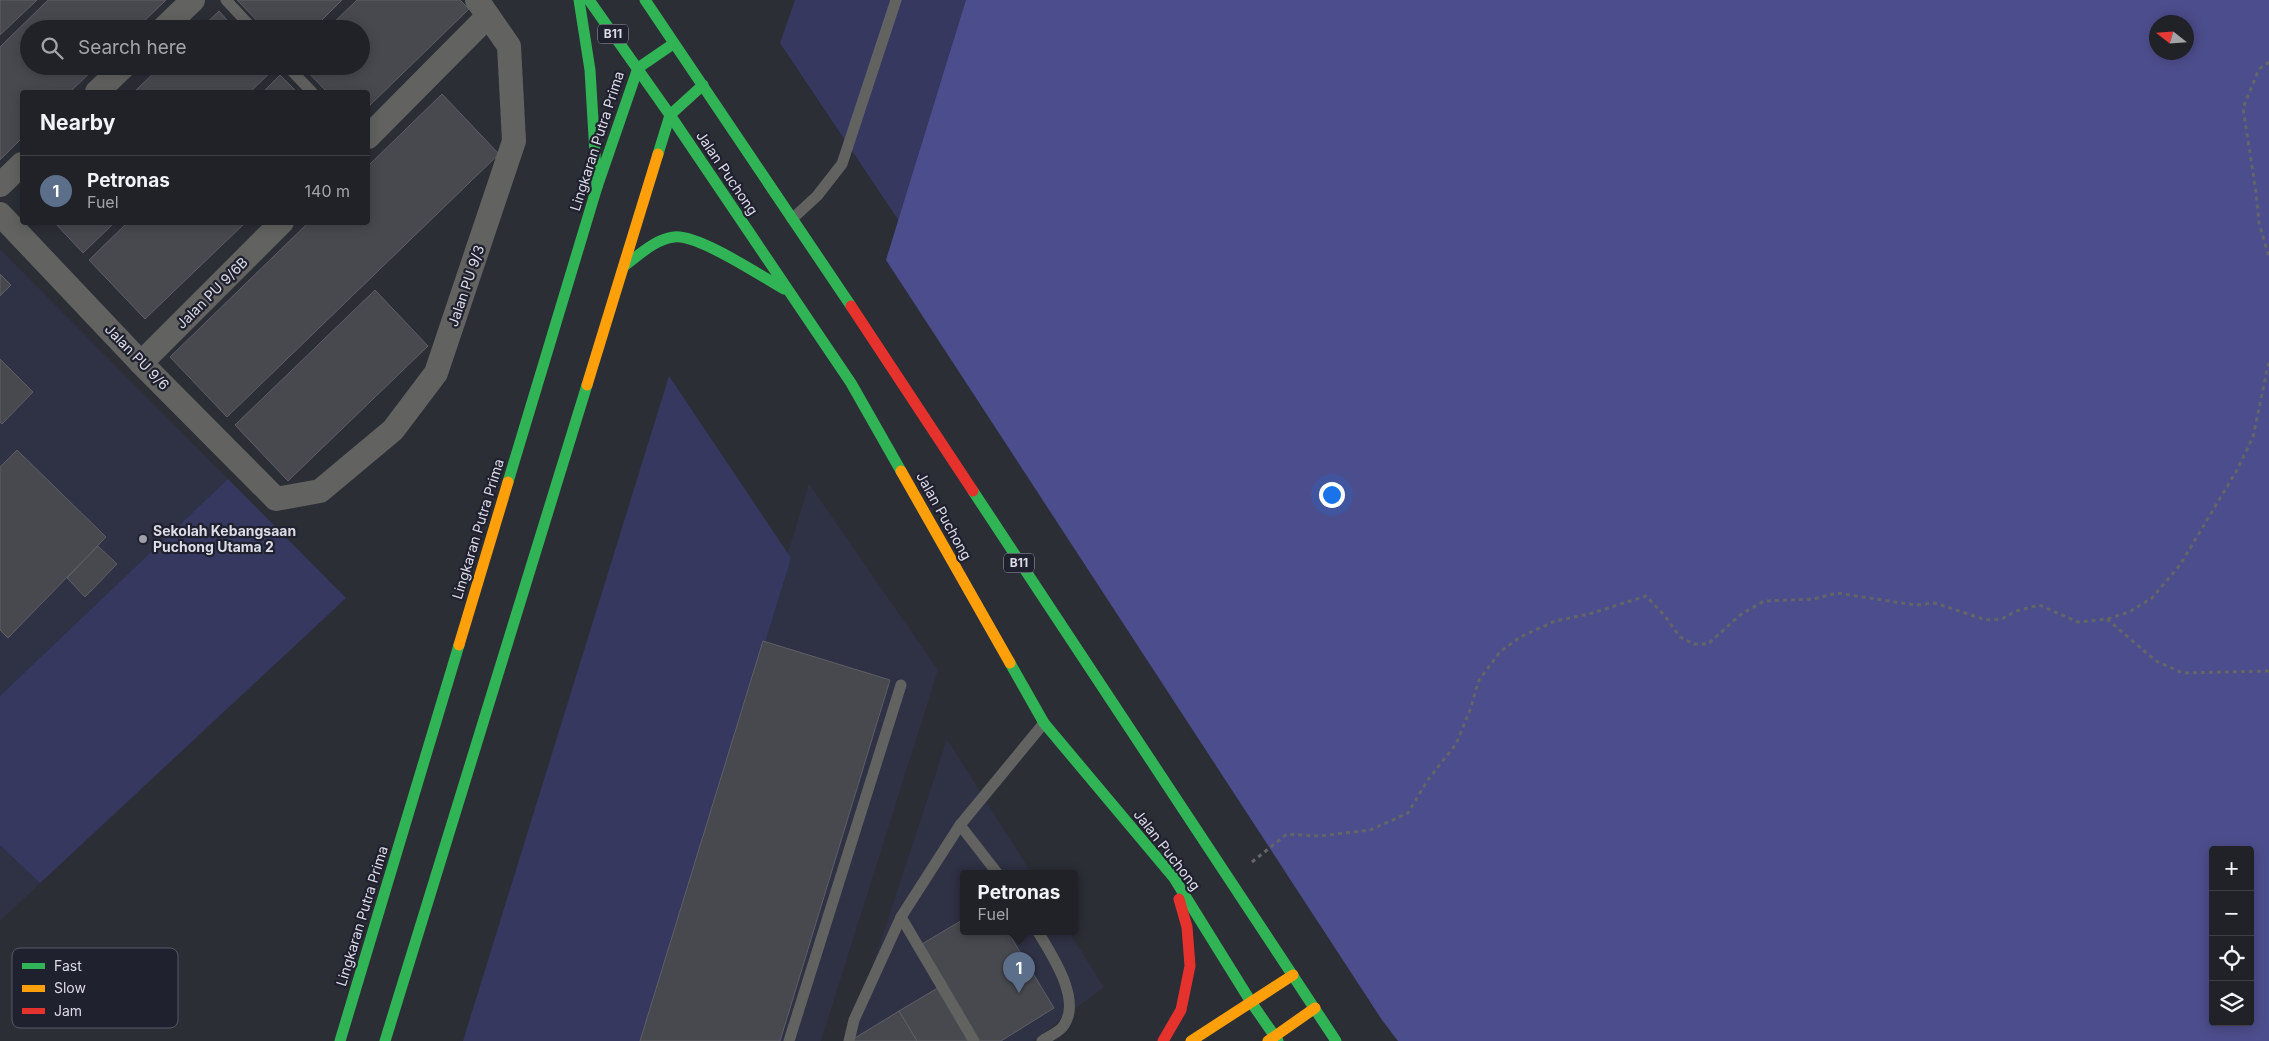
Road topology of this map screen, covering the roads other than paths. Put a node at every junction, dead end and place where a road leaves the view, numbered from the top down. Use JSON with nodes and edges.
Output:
{"nodes":[{"id":1,"x":193,"y":0,"type":"edge"},
{"id":2,"x":226,"y":0,"type":"edge"},
{"id":3,"x":579,"y":0,"type":"edge"},
{"id":4,"x":589,"y":0,"type":"edge"},
{"id":5,"x":645,"y":0,"type":"edge"},
{"id":6,"x":896,"y":0,"type":"edge"},
{"id":7,"x":482,"y":8,"type":"edge"},
{"id":8,"x":172,"y":20,"type":"edge"},
{"id":9,"x":244,"y":20,"type":"edge"},
{"id":10,"x":674,"y":44,"type":"junction"},
{"id":11,"x":638,"y":68,"type":"junction"},
{"id":12,"x":115,"y":75,"type":"edge"},
{"id":13,"x":296,"y":75,"type":"edge"},
{"id":14,"x":703,"y":85,"type":"junction"},
{"id":15,"x":99,"y":90,"type":"edge"},
{"id":16,"x":310,"y":90,"type":"edge"},
{"id":17,"x":670,"y":115,"type":"junction"},
{"id":18,"x":370,"y":135,"type":"edge"},
{"id":19,"x":20,"y":166,"type":"edge"},
{"id":20,"x":0,"y":185,"type":"edge"},
{"id":21,"x":597,"y":187,"type":"junction"},
{"id":22,"x":0,"y":214,"type":"edge"},
{"id":23,"x":792,"y":220,"type":"junction"},
{"id":24,"x":279,"y":225,"type":"edge"},
{"id":25,"x":624,"y":266,"type":"junction"},
{"id":26,"x":787,"y":291,"type":"junction"},
{"id":27,"x":142,"y":363,"type":"junction"},
{"id":28,"x":276,"y":499,"type":"joint"},
{"id":29,"x":901,"y":685,"type":"dead end"},
{"id":30,"x":1044,"y":723,"type":"junction"},
{"id":31,"x":960,"y":825,"type":"junction"},
{"id":32,"x":995,"y":870,"type":"edge"},
{"id":33,"x":1174,"y":878,"type":"junction"},
{"id":34,"x":901,"y":917,"type":"junction"},
{"id":35,"x":1040,"y":935,"type":"edge"},
{"id":36,"x":1294,"y":975,"type":"junction"},
{"id":37,"x":1251,"y":1002,"type":"junction"},
{"id":38,"x":1315,"y":1008,"type":"junction"},
{"id":39,"x":1274,"y":1039,"type":"edge"},
{"id":40,"x":340,"y":1041,"type":"edge"},
{"id":41,"x":385,"y":1041,"type":"edge"},
{"id":42,"x":790,"y":1041,"type":"edge"},
{"id":43,"x":849,"y":1041,"type":"edge"},
{"id":44,"x":974,"y":1041,"type":"edge"},
{"id":45,"x":1042,"y":1041,"type":"edge"},
{"id":46,"x":1163,"y":1041,"type":"edge"},
{"id":47,"x":1191,"y":1041,"type":"edge"},
{"id":48,"x":1336,"y":1041,"type":"edge"}],
"edges":[{"from":1,"to":8,"type":"street"},
{"from":2,"to":9,"type":"lane"},
{"from":3,"to":21,"type":"main road"},
{"from":4,"to":11,"type":"main road","name":"Jalan Puchong","number":"B11"},
{"from":5,"to":10,"type":"main road","name":"Jalan Puchong","number":"B11"},
{"from":6,"to":23,"type":"lane"},
{"from":7,"to":18,"type":"street"},
{"from":7,"to":28,"type":"street","name":"Jalan PU 9/3"},
{"from":10,"to":11,"type":"main road","name":"Lingkaran Putra Prima"},
{"from":10,"to":14,"type":"main road","name":"Jalan Puchong","number":"B11"},
{"from":11,"to":17,"type":"main road","name":"Jalan Puchong","number":"B11"},
{"from":11,"to":21,"type":"main road","name":"Lingkaran Putra Prima"},
{"from":12,"to":15,"type":"street"},
{"from":13,"to":16,"type":"lane"},
{"from":14,"to":17,"type":"main road"},
{"from":14,"to":23,"type":"main road","name":"Jalan Puchong","number":"B11"},
{"from":17,"to":25,"type":"main road"},
{"from":17,"to":26,"type":"main road","name":"Jalan Puchong","number":"B11"},
{"from":19,"to":20,"type":"street"},
{"from":21,"to":40,"type":"main road","name":"Lingkaran Putra Prima"},
{"from":22,"to":27,"type":"street","name":"Jalan PU 9/6"},
{"from":23,"to":36,"type":"main road","name":"Jalan Puchong","number":"B11"},
{"from":24,"to":27,"type":"street","name":"Jalan PU 9/6B"},
{"from":25,"to":26,"type":"main road"},
{"from":25,"to":41,"type":"main road"},
{"from":26,"to":30,"type":"main road","name":"Jalan Puchong","number":"B11"},
{"from":27,"to":28,"type":"street","name":"Jalan PU 9/6"},
{"from":29,"to":42,"type":"lane"},
{"from":30,"to":31,"type":"lane"},
{"from":30,"to":33,"type":"main road","name":"Jalan Puchong","number":"B11"},
{"from":31,"to":32,"type":"lane"},
{"from":31,"to":34,"type":"lane"},
{"from":33,"to":37,"type":"main road","name":"Jalan Puchong","number":"B11"},
{"from":33,"to":46,"type":"main road"},
{"from":34,"to":43,"type":"lane"},
{"from":34,"to":44,"type":"lane"},
{"from":35,"to":45,"type":"lane"},
{"from":36,"to":37,"type":"main road"},
{"from":36,"to":38,"type":"main road","name":"Jalan Puchong","number":"B11"},
{"from":37,"to":39,"type":"main road","name":"Jalan Puchong","number":"B11"},
{"from":37,"to":47,"type":"main road"},
{"from":38,"to":39,"type":"main road"},
{"from":38,"to":48,"type":"main road","name":"Jalan Puchong","number":"B11"}]}
